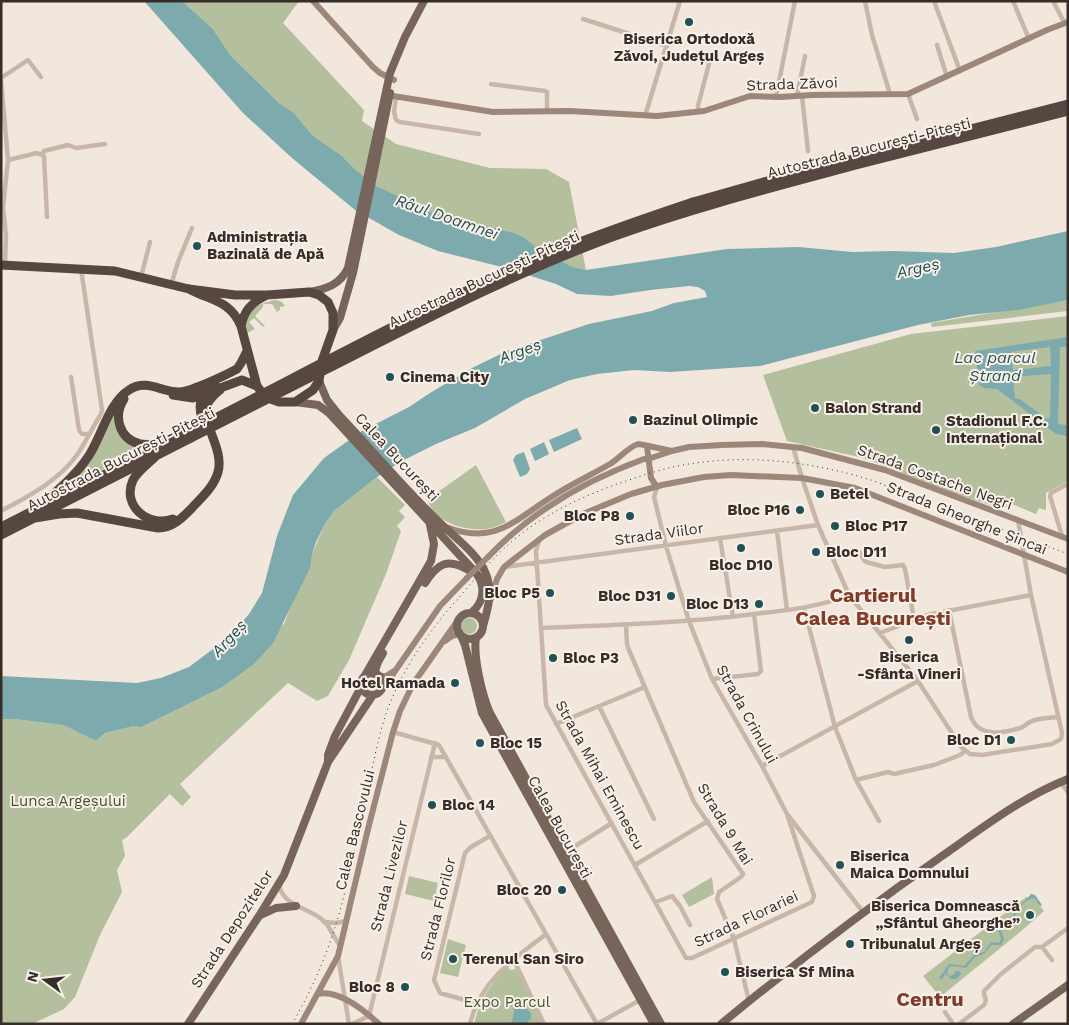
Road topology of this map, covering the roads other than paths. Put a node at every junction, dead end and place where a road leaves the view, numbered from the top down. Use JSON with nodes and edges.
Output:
{"nodes":[{"id":1,"x":313,"y":1,"type":"edge"},
{"id":2,"x":424,"y":1,"type":"edge"},
{"id":3,"x":680,"y":1,"type":"edge"},
{"id":4,"x":795,"y":1,"type":"edge"},
{"id":5,"x":865,"y":1,"type":"edge"},
{"id":6,"x":934,"y":1,"type":"edge"},
{"id":7,"x":1013,"y":1,"type":"edge"},
{"id":8,"x":1053,"y":1,"type":"edge"},
{"id":9,"x":583,"y":19,"type":"dead end"},
{"id":10,"x":1066,"y":23,"type":"edge"},
{"id":11,"x":1029,"y":39,"type":"junction"},
{"id":12,"x":937,"y":45,"type":"dead end"},
{"id":13,"x":667,"y":46,"type":"junction"},
{"id":14,"x":711,"y":56,"type":"dead end"},
{"id":15,"x":805,"y":56,"type":"dead end"},
{"id":16,"x":960,"y":71,"type":"junction"},
{"id":17,"x":41,"y":77,"type":"dead end"},
{"id":18,"x":948,"y":77,"type":"junction"},
{"id":19,"x":1,"y":79,"type":"edge"},
{"id":20,"x":391,"y":79,"type":"junction"},
{"id":21,"x":491,"y":84,"type":"dead end"},
{"id":22,"x":890,"y":94,"type":"junction"},
{"id":23,"x":908,"y":94,"type":"junction"},
{"id":24,"x":390,"y":96,"type":"junction"},
{"id":25,"x":800,"y":96,"type":"junction"},
{"id":26,"x":776,"y":97,"type":"junction"},
{"id":27,"x":1068,"y":104,"type":"edge"},
{"id":28,"x":1068,"y":111,"type":"edge"},
{"id":29,"x":547,"y":112,"type":"junction"},
{"id":30,"x":698,"y":112,"type":"junction"},
{"id":31,"x":645,"y":116,"type":"junction"},
{"id":32,"x":917,"y":119,"type":"dead end"},
{"id":33,"x":4,"y":133,"type":"edge"},
{"id":34,"x":479,"y":134,"type":"dead end"},
{"id":35,"x":105,"y":144,"type":"dead end"},
{"id":36,"x":808,"y":151,"type":"dead end"},
{"id":37,"x":42,"y":154,"type":"junction"},
{"id":38,"x":8,"y":160,"type":"junction"},
{"id":39,"x":695,"y":205,"type":"junction"},
{"id":40,"x":47,"y":217,"type":"dead end"},
{"id":41,"x":192,"y":228,"type":"dead end"},
{"id":42,"x":358,"y":235,"type":"junction"},
{"id":43,"x":150,"y":242,"type":"dead end"},
{"id":44,"x":3,"y":265,"type":"edge"},
{"id":45,"x":81,"y":269,"type":"junction"},
{"id":46,"x":141,"y":277,"type":"junction"},
{"id":47,"x":171,"y":285,"type":"junction"},
{"id":48,"x":189,"y":289,"type":"junction"},
{"id":49,"x":309,"y":292,"type":"junction"},
{"id":50,"x":267,"y":295,"type":"junction"},
{"id":51,"x":242,"y":326,"type":"junction"},
{"id":52,"x":333,"y":330,"type":"junction"},
{"id":53,"x":247,"y":351,"type":"junction"},
{"id":54,"x":224,"y":376,"type":"junction"},
{"id":55,"x":71,"y":377,"type":"dead end"},
{"id":56,"x":319,"y":381,"type":"junction"},
{"id":57,"x":256,"y":386,"type":"junction"},
{"id":58,"x":220,"y":390,"type":"junction"},
{"id":59,"x":202,"y":396,"type":"junction"},
{"id":60,"x":177,"y":397,"type":"junction"},
{"id":61,"x":296,"y":402,"type":"junction"},
{"id":62,"x":201,"y":416,"type":"junction"},
{"id":63,"x":337,"y":417,"type":"junction"},
{"id":64,"x":89,"y":434,"type":"junction"},
{"id":65,"x":189,"y":435,"type":"junction"},
{"id":66,"x":168,"y":442,"type":"junction"},
{"id":67,"x":647,"y":447,"type":"junction"},
{"id":68,"x":793,"y":447,"type":"junction"},
{"id":69,"x":672,"y":451,"type":"junction"},
{"id":70,"x":155,"y":457,"type":"junction"},
{"id":71,"x":648,"y":459,"type":"junction"},
{"id":72,"x":614,"y":462,"type":"junction"},
{"id":73,"x":598,"y":478,"type":"junction"},
{"id":74,"x":651,"y":478,"type":"junction"},
{"id":75,"x":802,"y":478,"type":"junction"},
{"id":76,"x":1068,"y":484,"type":"edge"},
{"id":77,"x":657,"y":487,"type":"junction"},
{"id":78,"x":631,"y":494,"type":"junction"},
{"id":79,"x":418,"y":505,"type":"junction"},
{"id":80,"x":1,"y":511,"type":"edge"},
{"id":81,"x":34,"y":515,"type":"junction"},
{"id":82,"x":1018,"y":520,"type":"junction"},
{"id":83,"x":429,"y":523,"type":"junction"},
{"id":84,"x":441,"y":524,"type":"junction"},
{"id":85,"x":818,"y":525,"type":"junction"},
{"id":86,"x":1,"y":527,"type":"edge"},
{"id":87,"x":776,"y":531,"type":"junction"},
{"id":88,"x":1,"y":535,"type":"edge"},
{"id":89,"x":545,"y":535,"type":"junction"},
{"id":90,"x":1065,"y":537,"type":"edge"},
{"id":91,"x":720,"y":538,"type":"junction"},
{"id":92,"x":666,"y":546,"type":"junction"},
{"id":93,"x":831,"y":554,"type":"junction"},
{"id":94,"x":1024,"y":556,"type":"junction"},
{"id":95,"x":537,"y":563,"type":"junction"},
{"id":96,"x":504,"y":567,"type":"junction"},
{"id":97,"x":1068,"y":572,"type":"edge"},
{"id":98,"x":478,"y":576,"type":"junction"},
{"id":99,"x":849,"y":595,"type":"junction"},
{"id":100,"x":1031,"y":595,"type":"junction"},
{"id":101,"x":488,"y":608,"type":"junction"},
{"id":102,"x":804,"y":608,"type":"junction"},
{"id":103,"x":787,"y":610,"type":"junction"},
{"id":104,"x":949,"y":610,"type":"junction"},
{"id":105,"x":472,"y":612,"type":"junction"},
{"id":106,"x":754,"y":614,"type":"junction"},
{"id":107,"x":733,"y":617,"type":"junction"},
{"id":108,"x":914,"y":619,"type":"junction"},
{"id":109,"x":458,"y":620,"type":"junction"},
{"id":110,"x":689,"y":621,"type":"junction"},
{"id":111,"x":626,"y":625,"type":"junction"},
{"id":112,"x":483,"y":626,"type":"junction"},
{"id":113,"x":541,"y":628,"type":"junction"},
{"id":114,"x":880,"y":633,"type":"junction"},
{"id":115,"x":460,"y":635,"type":"junction"},
{"id":116,"x":476,"y":638,"type":"junction"},
{"id":117,"x":440,"y":645,"type":"junction"},
{"id":118,"x":395,"y":671,"type":"junction"},
{"id":119,"x":376,"y":675,"type":"junction"},
{"id":120,"x":364,"y":677,"type":"junction"},
{"id":121,"x":712,"y":679,"type":"junction"},
{"id":122,"x":918,"y":681,"type":"junction"},
{"id":123,"x":382,"y":686,"type":"junction"},
{"id":124,"x":361,"y":687,"type":"junction"},
{"id":125,"x":645,"y":687,"type":"junction"},
{"id":126,"x":373,"y":695,"type":"junction"},
{"id":127,"x":600,"y":706,"type":"junction"},
{"id":128,"x":1058,"y":717,"type":"junction"},
{"id":129,"x":556,"y":724,"type":"junction"},
{"id":130,"x":835,"y":727,"type":"junction"},
{"id":131,"x":393,"y":732,"type":"junction"},
{"id":132,"x":435,"y":743,"type":"junction"},
{"id":133,"x":965,"y":751,"type":"junction"},
{"id":134,"x":431,"y":757,"type":"junction"},
{"id":135,"x":446,"y":757,"type":"junction"},
{"id":136,"x":328,"y":762,"type":"junction"},
{"id":137,"x":762,"y":766,"type":"junction"},
{"id":138,"x":856,"y":780,"type":"junction"},
{"id":139,"x":1064,"y":780,"type":"edge"},
{"id":140,"x":1068,"y":792,"type":"edge"},
{"id":141,"x":787,"y":814,"type":"junction"},
{"id":142,"x":654,"y":819,"type":"dead end"},
{"id":143,"x":708,"y":821,"type":"junction"},
{"id":144,"x":879,"y":821,"type":"dead end"},
{"id":145,"x":612,"y":823,"type":"junction"},
{"id":146,"x":490,"y":836,"type":"junction"},
{"id":147,"x":564,"y":853,"type":"junction"},
{"id":148,"x":635,"y":865,"type":"junction"},
{"id":149,"x":278,"y":885,"type":"junction"},
{"id":150,"x":656,"y":902,"type":"junction"},
{"id":151,"x":296,"y":906,"type":"junction"},
{"id":152,"x":864,"y":912,"type":"junction"},
{"id":153,"x":259,"y":916,"type":"junction"},
{"id":154,"x":347,"y":921,"type":"junction"},
{"id":155,"x":324,"y":922,"type":"junction"},
{"id":156,"x":690,"y":925,"type":"dead end"},
{"id":157,"x":1068,"y":928,"type":"edge"},
{"id":158,"x":545,"y":935,"type":"junction"},
{"id":159,"x":734,"y":939,"type":"junction"},
{"id":160,"x":1042,"y":947,"type":"junction"},
{"id":161,"x":341,"y":948,"type":"junction"},
{"id":162,"x":338,"y":956,"type":"junction"},
{"id":163,"x":513,"y":958,"type":"junction"},
{"id":164,"x":686,"y":958,"type":"joint"},
{"id":165,"x":1052,"y":960,"type":"dead end"},
{"id":166,"x":1068,"y":985,"type":"edge"},
{"id":167,"x":318,"y":994,"type":"junction"},
{"id":168,"x":345,"y":1000,"type":"junction"},
{"id":169,"x":640,"y":1000,"type":"junction"},
{"id":170,"x":749,"y":1001,"type":"junction"},
{"id":171,"x":476,"y":1003,"type":"junction"},
{"id":172,"x":945,"y":1012,"type":"dead end"},
{"id":173,"x":369,"y":1016,"type":"junction"},
{"id":174,"x":188,"y":1024,"type":"edge"},
{"id":175,"x":301,"y":1024,"type":"edge"},
{"id":176,"x":351,"y":1024,"type":"edge"},
{"id":177,"x":379,"y":1024,"type":"edge"},
{"id":178,"x":470,"y":1024,"type":"edge"},
{"id":179,"x":544,"y":1024,"type":"edge"},
{"id":180,"x":597,"y":1024,"type":"edge"},
{"id":181,"x":654,"y":1024,"type":"edge"},
{"id":182,"x":662,"y":1024,"type":"edge"},
{"id":183,"x":721,"y":1024,"type":"edge"},
{"id":184,"x":953,"y":1024,"type":"edge"},
{"id":185,"x":959,"y":1024,"type":"edge"},
{"id":186,"x":1013,"y":1024,"type":"edge"}],
"edges":[{"from":1,"to":20,"type":"main road"},
{"from":2,"to":20,"type":"main road"},
{"from":3,"to":13,"type":"street"},
{"from":4,"to":26,"type":"street"},
{"from":5,"to":22,"type":"street"},
{"from":6,"to":16,"type":"street"},
{"from":7,"to":11,"type":"street"},
{"from":8,"to":10,"type":"street"},
{"from":9,"to":13,"type":"street"},
{"from":10,"to":11,"type":"main road","name":"Strada Zăvoi"},
{"from":11,"to":16,"type":"main road","name":"Strada Zăvoi"},
{"from":12,"to":18,"type":"street"},
{"from":13,"to":31,"type":"street"},
{"from":14,"to":30,"type":"street"},
{"from":15,"to":25,"type":"street"},
{"from":16,"to":18,"type":"main road","name":"Strada Zăvoi"},
{"from":17,"to":19,"type":"street"},
{"from":18,"to":23,"type":"main road","name":"Strada Zăvoi"},
{"from":19,"to":33,"type":"street"},
{"from":20,"to":24,"type":"main road"},
{"from":21,"to":29,"type":"street"},
{"from":22,"to":23,"type":"main road","name":"Strada Zăvoi"},
{"from":22,"to":25,"type":"main road","name":"Strada Zăvoi"},
{"from":23,"to":32,"type":"street"},
{"from":24,"to":29,"type":"main road","name":"Strada Zăvoi"},
{"from":24,"to":34,"type":"street"},
{"from":24,"to":42,"type":"main road"},
{"from":25,"to":26,"type":"main road","name":"Strada Zăvoi"},
{"from":25,"to":36,"type":"street"},
{"from":26,"to":30,"type":"main road","name":"Strada Zăvoi"},
{"from":27,"to":39,"type":"highway","name":"Autostrada București-Pitești"},
{"from":28,"to":39,"type":"highway","name":"Autostrada București-Pitești"},
{"from":29,"to":31,"type":"main road","name":"Strada Zăvoi"},
{"from":30,"to":31,"type":"main road","name":"Strada Zăvoi"},
{"from":33,"to":38,"type":"street"},
{"from":35,"to":37,"type":"street"},
{"from":37,"to":38,"type":"street"},
{"from":37,"to":40,"type":"street"},
{"from":38,"to":44,"type":"street"},
{"from":39,"to":65,"type":"highway","name":"Autostrada București-Pitești","bridge":true},
{"from":41,"to":47,"type":"street"},
{"from":42,"to":49,"type":"main road"},
{"from":42,"to":52,"type":"main road"},
{"from":43,"to":46,"type":"street"},
{"from":44,"to":45,"type":"highway"},
{"from":45,"to":46,"type":"highway"},
{"from":45,"to":64,"type":"street"},
{"from":46,"to":47,"type":"highway"},
{"from":47,"to":48,"type":"highway"},
{"from":48,"to":50,"type":"highway"},
{"from":48,"to":51,"type":"highway"},
{"from":49,"to":50,"type":"highway"},
{"from":49,"to":52,"type":"highway"},
{"from":50,"to":51,"type":"highway"},
{"from":51,"to":53,"type":"highway"},
{"from":52,"to":56,"type":"highway"},
{"from":53,"to":54,"type":"highway"},
{"from":53,"to":57,"type":"highway"},
{"from":54,"to":59,"type":"highway"},
{"from":54,"to":81,"type":"highway"},
{"from":55,"to":64,"type":"street"},
{"from":56,"to":61,"type":"highway"},
{"from":56,"to":63,"type":"main road","name":"Calea București"},
{"from":57,"to":58,"type":"highway"},
{"from":57,"to":61,"type":"highway"},
{"from":58,"to":59,"type":"highway"},
{"from":58,"to":81,"type":"highway"},
{"from":59,"to":60,"type":"highway"},
{"from":59,"to":62,"type":"highway"},
{"from":60,"to":62,"type":"highway"},
{"from":60,"to":66,"type":"highway"},
{"from":61,"to":63,"type":"main road","name":"Calea București"},
{"from":62,"to":70,"type":"highway"},
{"from":63,"to":79,"type":"main road","name":"Calea București"},
{"from":64,"to":80,"type":"street"},
{"from":65,"to":66,"type":"highway","name":"Autostrada București-Pitești"},
{"from":65,"to":70,"type":"highway","name":"Autostrada București-Pitești"},
{"from":66,"to":81,"type":"highway","name":"Autostrada București-Pitești"},
{"from":67,"to":69,"type":"main road","name":"Strada Costache Negri"},
{"from":67,"to":71,"type":"main road"},
{"from":67,"to":72,"type":"main road","name":"Strada Costache Negri"},
{"from":68,"to":69,"type":"main road","name":"Strada Costache Negri"},
{"from":68,"to":75,"type":"street"},
{"from":68,"to":82,"type":"main road","name":"Strada Costache Negri"},
{"from":69,"to":71,"type":"main road","name":"Strada Costache Negri"},
{"from":70,"to":81,"type":"highway","name":"Autostrada București-Pitești"},
{"from":71,"to":73,"type":"main road","name":"Strada Costache Negri"},
{"from":71,"to":74,"type":"main road"},
{"from":72,"to":73,"type":"main road","name":"Strada Costache Negri"},
{"from":72,"to":84,"type":"main road","name":"Strada Costache Negri"},
{"from":73,"to":118,"type":"main road","name":"Strada Costache Negri","bridge":true},
{"from":74,"to":77,"type":"main road"},
{"from":74,"to":78,"type":"main road"},
{"from":75,"to":77,"type":"main road","name":"Strada Gheorghe Șincai"},
{"from":75,"to":85,"type":"street"},
{"from":75,"to":94,"type":"main road","name":"Strada Gheorghe Șincai"},
{"from":76,"to":90,"type":"street"},
{"from":77,"to":78,"type":"main road","name":"Strada Gheorghe Șincai"},
{"from":77,"to":92,"type":"street","name":"Strada Crinului"},
{"from":78,"to":89,"type":"main road","name":"Strada Gheorghe Șincai"},
{"from":79,"to":83,"type":"main road","name":"Calea București"},
{"from":79,"to":84,"type":"main road","name":"Calea București"},
{"from":81,"to":86,"type":"highway","name":"Autostrada București-Pitești"},
{"from":81,"to":88,"type":"highway","name":"Autostrada București-Pitești"},
{"from":82,"to":90,"type":"main road","name":"Strada Costache Negri"},
{"from":82,"to":94,"type":"street"},
{"from":83,"to":98,"type":"main road","name":"Calea București"},
{"from":83,"to":120,"type":"main road"},
{"from":84,"to":101,"type":"main road","name":"Calea București"},
{"from":85,"to":87,"type":"street","name":"Strada Viilor"},
{"from":85,"to":93,"type":"street"},
{"from":87,"to":91,"type":"street","name":"Strada Viilor"},
{"from":87,"to":103,"type":"street"},
{"from":89,"to":95,"type":"street","name":"Strada Mihai Eminescu"},
{"from":89,"to":96,"type":"main road","name":"Strada Gheorghe Șincai"},
{"from":91,"to":92,"type":"street","name":"Strada Viilor"},
{"from":91,"to":107,"type":"street"},
{"from":92,"to":95,"type":"street","name":"Strada Viilor"},
{"from":92,"to":110,"type":"street","name":"Strada Crinului"},
{"from":93,"to":99,"type":"street"},
{"from":93,"to":108,"type":"street"},
{"from":94,"to":97,"type":"main road","name":"Strada Gheorghe Șincai"},
{"from":94,"to":100,"type":"street"},
{"from":95,"to":96,"type":"street","name":"Strada Viilor"},
{"from":95,"to":113,"type":"street","name":"Strada Mihai Eminescu"},
{"from":96,"to":101,"type":"main road","name":"Strada Gheorghe Șincai"},
{"from":98,"to":105,"type":"main road"},
{"from":98,"to":119,"type":"main road"},
{"from":99,"to":102,"type":"street"},
{"from":99,"to":114,"type":"street"},
{"from":100,"to":104,"type":"street"},
{"from":100,"to":128,"type":"street"},
{"from":101,"to":112,"type":"main road","name":"Calea București"},
{"from":102,"to":103,"type":"street"},
{"from":102,"to":130,"type":"street"},
{"from":103,"to":106,"type":"street"},
{"from":104,"to":108,"type":"street"},
{"from":104,"to":128,"type":"street"},
{"from":105,"to":109,"type":"main road"},
{"from":105,"to":112,"type":"main road"},
{"from":106,"to":107,"type":"street"},
{"from":106,"to":121,"type":"street"},
{"from":107,"to":110,"type":"street"},
{"from":108,"to":114,"type":"street"},
{"from":109,"to":115,"type":"main road"},
{"from":109,"to":117,"type":"main road","name":"Calea Bascovului"},
{"from":110,"to":111,"type":"street"},
{"from":110,"to":121,"type":"street","name":"Strada Crinului"},
{"from":111,"to":113,"type":"street"},
{"from":111,"to":125,"type":"street","name":"Strada 9 Mai"},
{"from":112,"to":116,"type":"main road"},
{"from":113,"to":129,"type":"street","name":"Strada Mihai Eminescu"},
{"from":114,"to":122,"type":"street"},
{"from":115,"to":116,"type":"main road"},
{"from":115,"to":117,"type":"main road","name":"Calea Bascovului"},
{"from":115,"to":147,"type":"main road","name":"Calea București"},
{"from":116,"to":147,"type":"main road","name":"Calea București"},
{"from":117,"to":131,"type":"main road","name":"Calea Bascovului"},
{"from":118,"to":119,"type":"main road"},
{"from":118,"to":123,"type":"main road"},
{"from":119,"to":120,"type":"main road"},
{"from":119,"to":123,"type":"main road"},
{"from":120,"to":124,"type":"main road"},
{"from":121,"to":137,"type":"street","name":"Strada Crinului"},
{"from":122,"to":130,"type":"street"},
{"from":122,"to":133,"type":"street"},
{"from":123,"to":126,"type":"main road"},
{"from":124,"to":126,"type":"main road"},
{"from":124,"to":136,"type":"main road","name":"Strada Depozitelor"},
{"from":125,"to":127,"type":"street"},
{"from":125,"to":143,"type":"street","name":"Strada 9 Mai"},
{"from":126,"to":136,"type":"main road","name":"Strada Depozitelor"},
{"from":127,"to":129,"type":"street"},
{"from":127,"to":142,"type":"street"},
{"from":128,"to":133,"type":"street"},
{"from":129,"to":145,"type":"street","name":"Strada Mihai Eminescu"},
{"from":130,"to":137,"type":"street"},
{"from":130,"to":138,"type":"street"},
{"from":131,"to":132,"type":"street"},
{"from":131,"to":154,"type":"main road","name":"Calea Bascovului"},
{"from":132,"to":134,"type":"street","name":"Strada Livezilor"},
{"from":132,"to":135,"type":"street"},
{"from":133,"to":138,"type":"street"},
{"from":134,"to":135,"type":"street"},
{"from":134,"to":173,"type":"street","name":"Strada Livezilor"},
{"from":135,"to":146,"type":"street"},
{"from":136,"to":149,"type":"main road","name":"Strada Depozitelor"},
{"from":137,"to":141,"type":"street","name":"Strada Crinului"},
{"from":138,"to":144,"type":"street"},
{"from":139,"to":140,"type":"street"},
{"from":139,"to":152,"type":"main road"},
{"from":141,"to":152,"type":"street","name":"Strada Crinului"},
{"from":141,"to":159,"type":"street","name":"Strada Florariei"},
{"from":143,"to":148,"type":"street"},
{"from":143,"to":159,"type":"street","name":"Strada 9 Mai"},
{"from":145,"to":147,"type":"street"},
{"from":145,"to":148,"type":"street","name":"Strada Mihai Eminescu"},
{"from":146,"to":158,"type":"street"},
{"from":146,"to":171,"type":"street","name":"Strada Florilor"},
{"from":147,"to":169,"type":"main road","name":"Calea București"},
{"from":147,"to":182,"type":"main road","name":"Calea București"},
{"from":148,"to":150,"type":"street","name":"Strada Mihai Eminescu"},
{"from":149,"to":151,"type":"street"},
{"from":149,"to":153,"type":"main road","name":"Strada Depozitelor"},
{"from":150,"to":156,"type":"street"},
{"from":150,"to":164,"type":"street","name":"Strada Mihai Eminescu"},
{"from":151,"to":153,"type":"main road"},
{"from":151,"to":155,"type":"street"},
{"from":152,"to":170,"type":"main road"},
{"from":153,"to":174,"type":"main road","name":"Strada Depozitelor"},
{"from":154,"to":155,"type":"street"},
{"from":154,"to":161,"type":"main road","name":"Calea Bascovului"},
{"from":155,"to":161,"type":"street"},
{"from":157,"to":160,"type":"street"},
{"from":158,"to":163,"type":"street"},
{"from":158,"to":180,"type":"street"},
{"from":159,"to":164,"type":"street","name":"Strada Florariei"},
{"from":159,"to":170,"type":"street","name":"Strada 9 Mai"},
{"from":160,"to":165,"type":"street"},
{"from":160,"to":185,"type":"street"},
{"from":161,"to":162,"type":"main road","name":"Calea Bascovului"},
{"from":162,"to":167,"type":"main road","name":"Calea Bascovului"},
{"from":162,"to":168,"type":"street"},
{"from":163,"to":171,"type":"street"},
{"from":163,"to":179,"type":"street"},
{"from":166,"to":186,"type":"main road"},
{"from":167,"to":168,"type":"main road"},
{"from":167,"to":175,"type":"main road","name":"Calea Bascovului"},
{"from":168,"to":173,"type":"main road"},
{"from":168,"to":176,"type":"street"},
{"from":169,"to":180,"type":"street"},
{"from":169,"to":181,"type":"main road","name":"Calea București"},
{"from":170,"to":183,"type":"main road"},
{"from":171,"to":178,"type":"street"},
{"from":172,"to":184,"type":"street"},
{"from":173,"to":176,"type":"street"},
{"from":173,"to":177,"type":"main road"}]}
